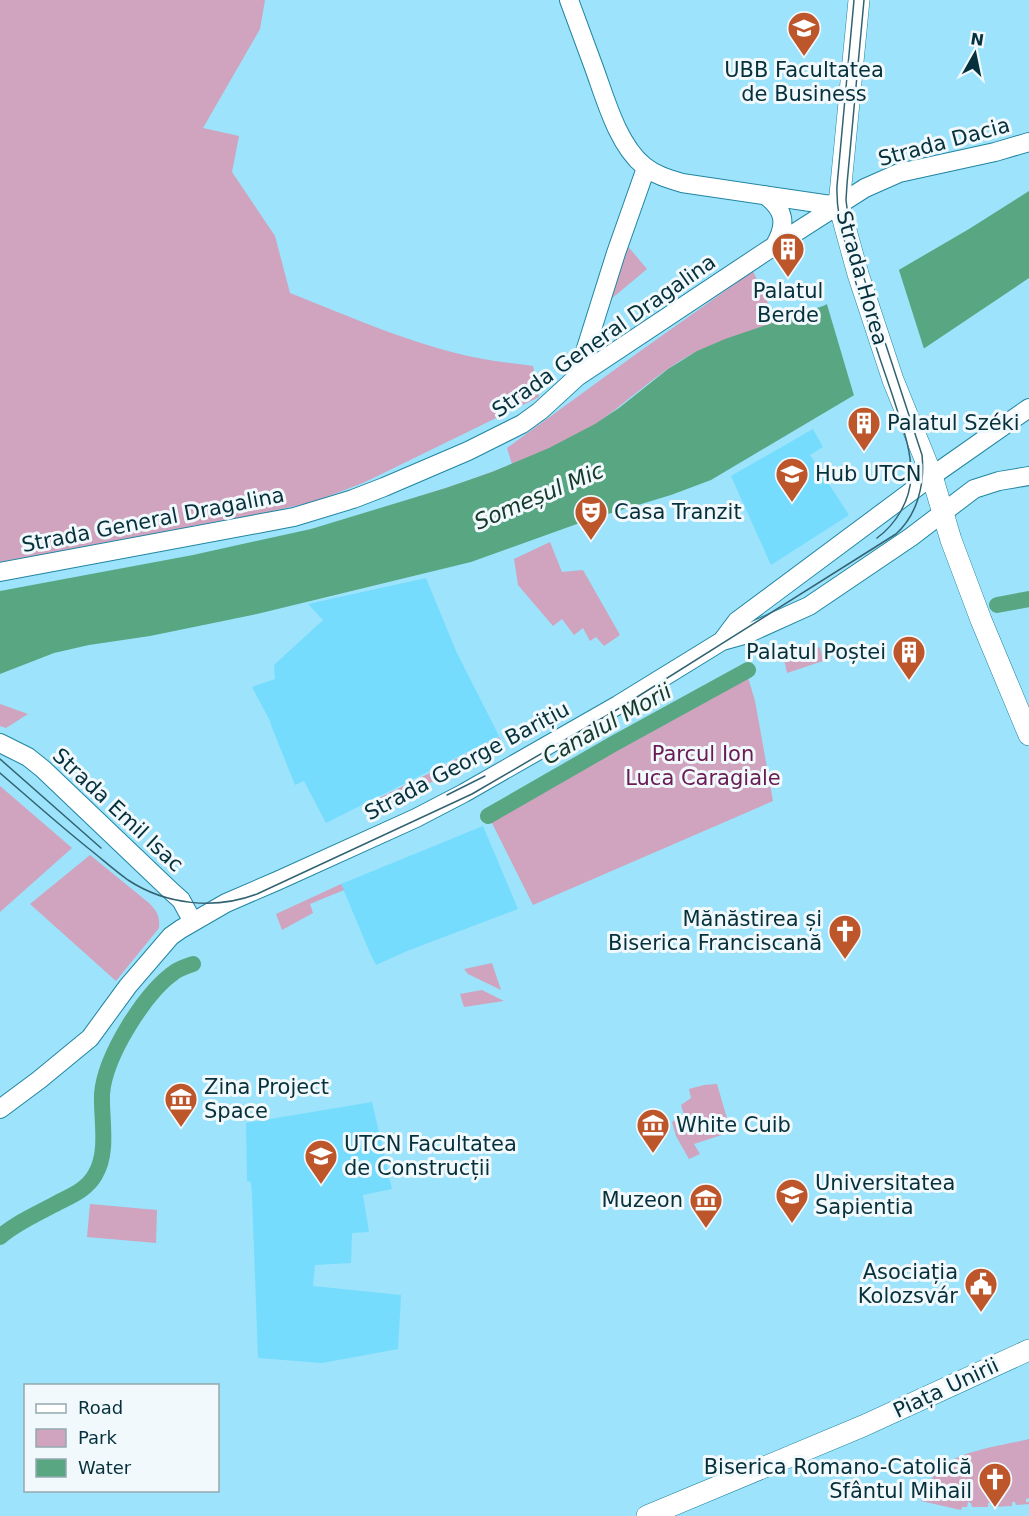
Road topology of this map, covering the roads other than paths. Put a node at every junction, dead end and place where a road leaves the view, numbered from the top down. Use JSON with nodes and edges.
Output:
{"nodes":[{"id":1,"x":568,"y":0,"type":"edge"},
{"id":2,"x":860,"y":0,"type":"edge"},
{"id":3,"x":1029,"y":142,"type":"edge"},
{"id":4,"x":646,"y":168,"type":"junction"},
{"id":5,"x":765,"y":195,"type":"junction"},
{"id":6,"x":839,"y":205,"type":"junction"},
{"id":7,"x":775,"y":245,"type":"junction"},
{"id":8,"x":577,"y":377,"type":"junction"},
{"id":9,"x":1029,"y":408,"type":"edge"},
{"id":10,"x":932,"y":476,"type":"junction"},
{"id":11,"x":1029,"y":476,"type":"edge"},
{"id":12,"x":943,"y":513,"type":"junction"},
{"id":13,"x":0,"y":572,"type":"edge"},
{"id":14,"x":722,"y":641,"type":"junction"},
{"id":15,"x":1029,"y":735,"type":"edge"},
{"id":16,"x":0,"y":743,"type":"edge"},
{"id":17,"x":193,"y":922,"type":"junction"},
{"id":18,"x":0,"y":1109,"type":"edge"},
{"id":19,"x":1029,"y":1350,"type":"edge"},
{"id":20,"x":647,"y":1516,"type":"edge"}],
"edges":[{"from":1,"to":4,"type":"street"},
{"from":2,"to":6,"type":"main road","name":"Strada Horea"},
{"from":3,"to":6,"type":"street","name":"Strada Dacia"},
{"from":4,"to":5,"type":"street"},
{"from":4,"to":8,"type":"street"},
{"from":5,"to":6,"type":"street"},
{"from":5,"to":7,"type":"street"},
{"from":6,"to":7,"type":"street","name":"Strada General Dragalina"},
{"from":6,"to":10,"type":"main road","name":"Strada Horea"},
{"from":7,"to":8,"type":"street","name":"Strada General Dragalina"},
{"from":8,"to":13,"type":"street","name":"Strada General Dragalina"},
{"from":9,"to":10,"type":"street","name":"Strada George Barițiu"},
{"from":10,"to":12,"type":"main road","name":"Strada Horea"},
{"from":10,"to":14,"type":"street","name":"Strada George Barițiu"},
{"from":11,"to":12,"type":"street","name":"Strada George Barițiu"},
{"from":12,"to":14,"type":"street","name":"Strada George Barițiu"},
{"from":12,"to":15,"type":"main road","name":"Strada Horea"},
{"from":14,"to":17,"type":"street","name":"Strada George Barițiu"},
{"from":16,"to":17,"type":"street","name":"Strada Emil Isac"},
{"from":17,"to":18,"type":"street","name":"Strada George Barițiu"},
{"from":19,"to":20,"type":"main road","name":"Piața Unirii"}]}
